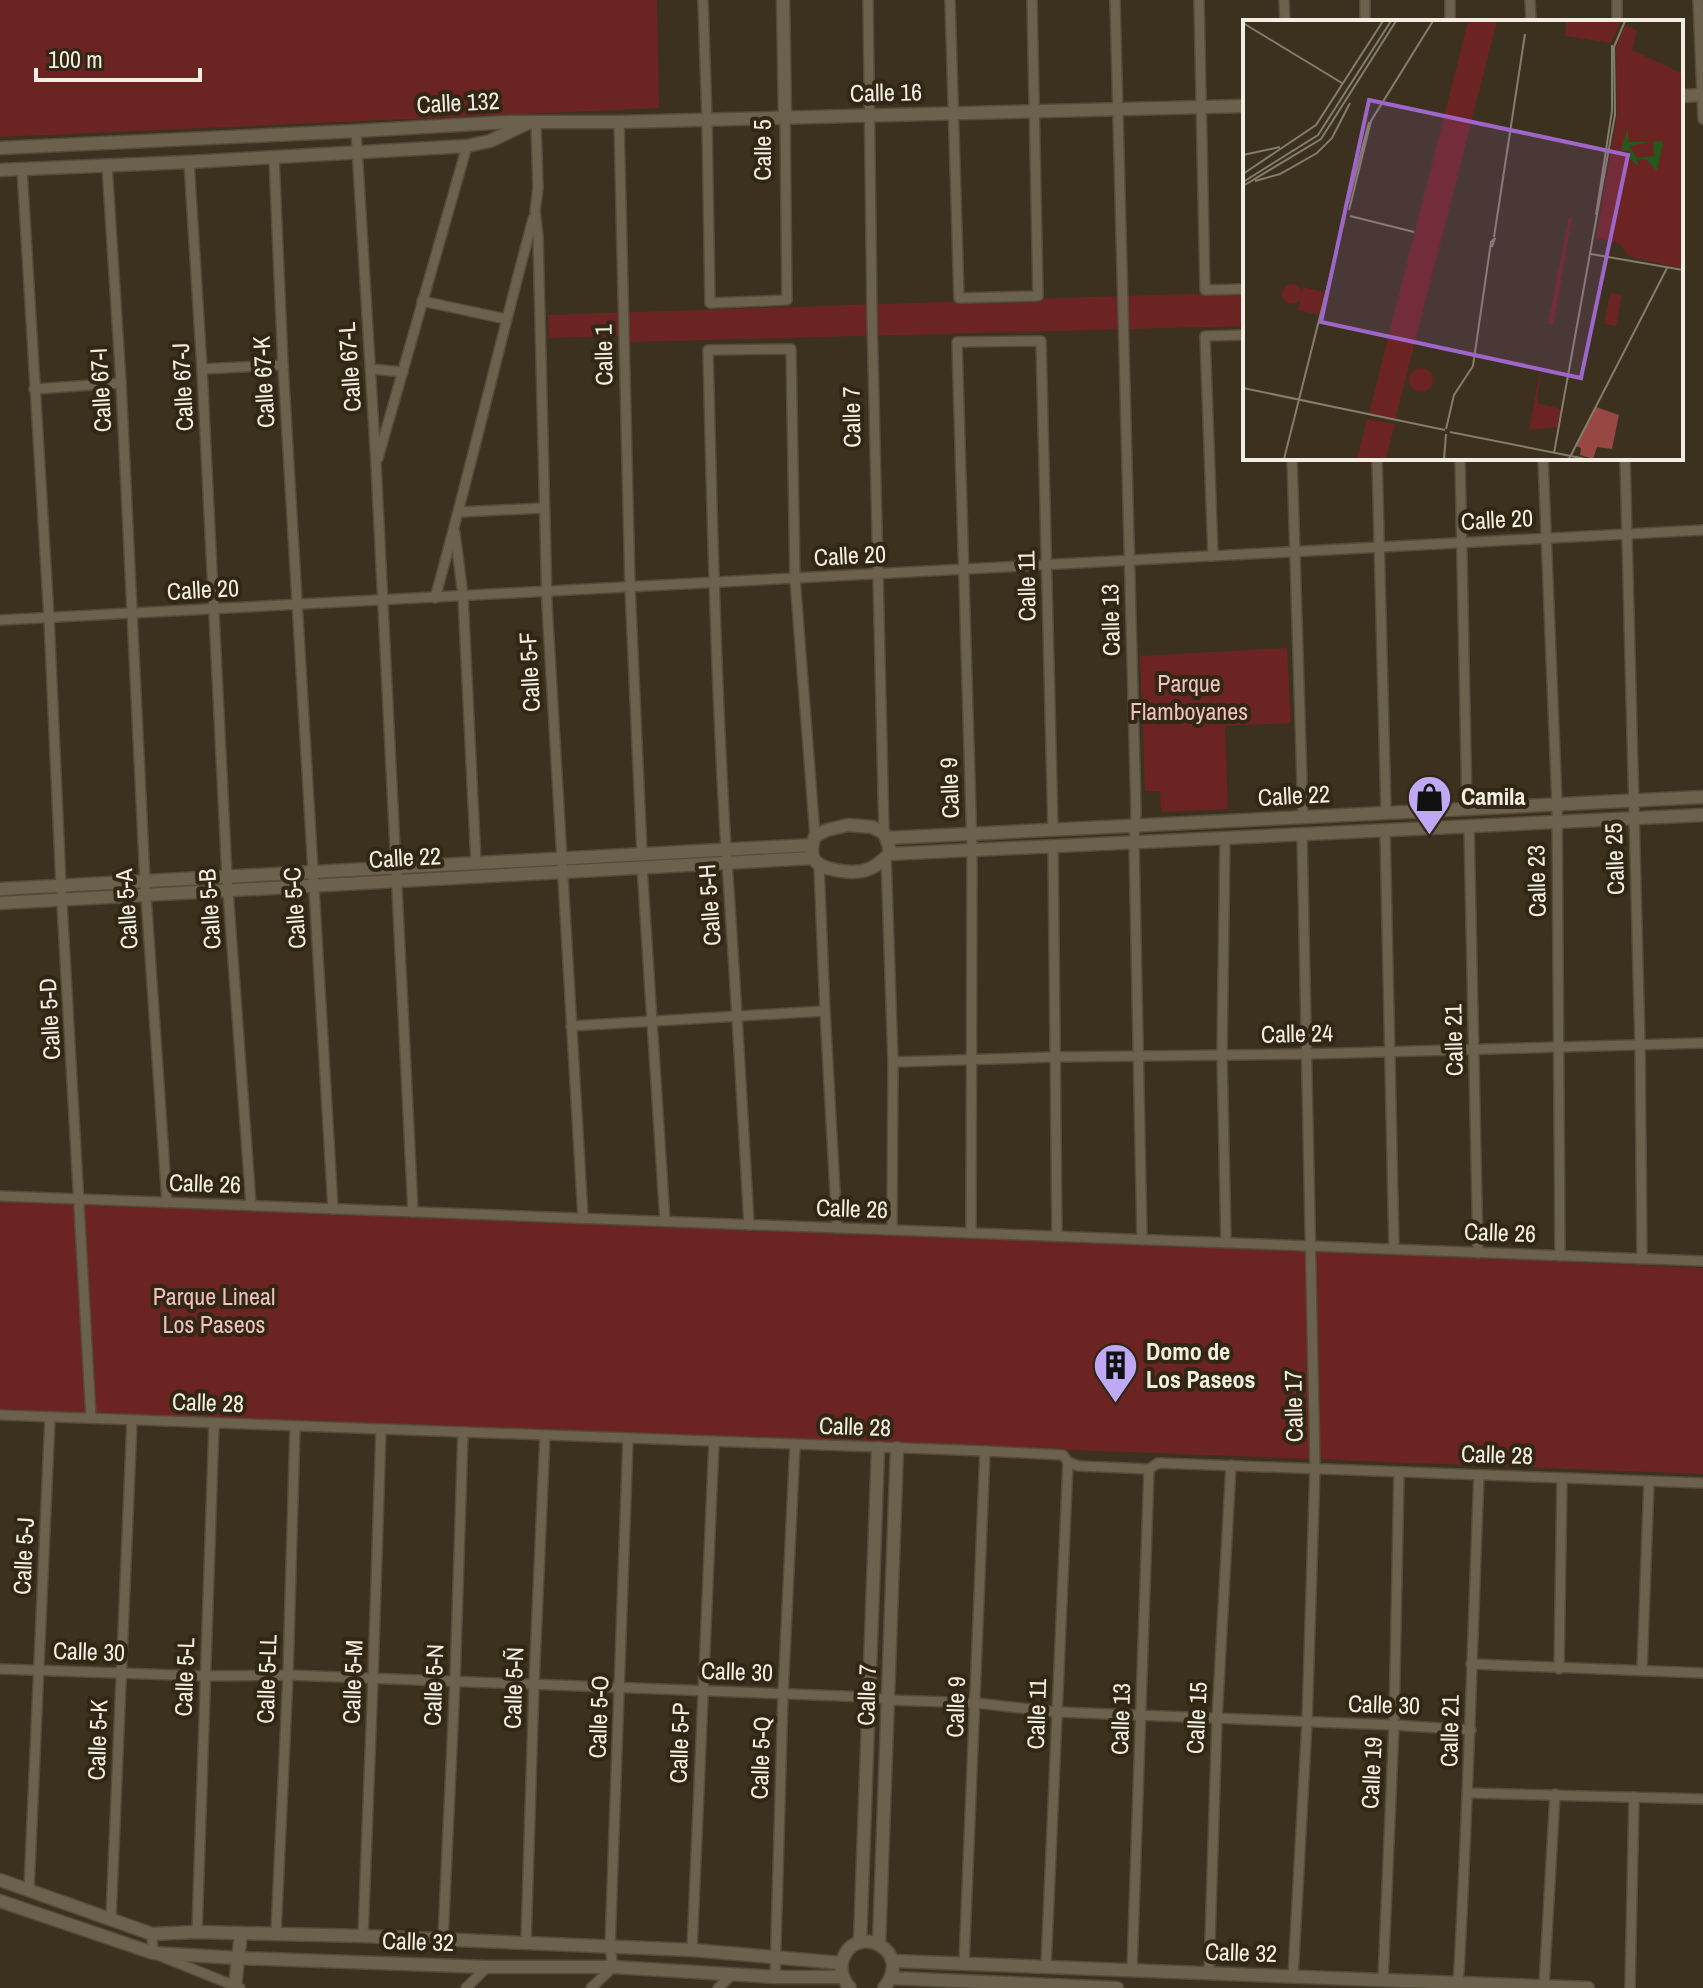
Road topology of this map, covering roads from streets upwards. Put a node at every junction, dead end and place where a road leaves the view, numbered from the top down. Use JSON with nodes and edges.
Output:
{"nodes":[{"id":1,"x":703,"y":0,"type":"edge"},
{"id":2,"x":783,"y":0,"type":"edge"},
{"id":3,"x":868,"y":0,"type":"edge"},
{"id":4,"x":950,"y":0,"type":"edge"},
{"id":5,"x":1032,"y":0,"type":"edge"},
{"id":6,"x":1115,"y":0,"type":"edge"},
{"id":7,"x":1199,"y":0,"type":"edge"},
{"id":8,"x":1284,"y":0,"type":"edge"},
{"id":9,"x":1530,"y":0,"type":"edge"},
{"id":10,"x":1698,"y":0,"type":"edge"},
{"id":11,"x":1285,"y":20,"type":"edge"},
{"id":12,"x":1531,"y":20,"type":"edge"},
{"id":13,"x":1703,"y":95,"type":"edge"},
{"id":14,"x":1683,"y":96,"type":"edge"},
{"id":15,"x":1243,"y":106,"type":"edge"},
{"id":16,"x":1201,"y":107,"type":"junction"},
{"id":17,"x":1118,"y":109,"type":"junction"},
{"id":18,"x":1035,"y":111,"type":"junction"},
{"id":19,"x":954,"y":113,"type":"junction"},
{"id":20,"x":869,"y":115,"type":"junction"},
{"id":21,"x":785,"y":117,"type":"junction"},
{"id":22,"x":1703,"y":119,"type":"edge"},
{"id":23,"x":707,"y":120,"type":"junction"},
{"id":24,"x":619,"y":122,"type":"junction"},
{"id":25,"x":533,"y":123,"type":"junction"},
{"id":26,"x":356,"y":131,"type":"junction"},
{"id":27,"x":467,"y":146,"type":"junction"},
{"id":28,"x":0,"y":148,"type":"edge"},
{"id":29,"x":357,"y":153,"type":"junction"},
{"id":30,"x":274,"y":157,"type":"junction"},
{"id":31,"x":189,"y":162,"type":"junction"},
{"id":32,"x":107,"y":165,"type":"junction"},
{"id":33,"x":22,"y":169,"type":"junction"},
{"id":34,"x":0,"y":170,"type":"edge"},
{"id":35,"x":535,"y":211,"type":"junction"},
{"id":36,"x":1243,"y":289,"type":"edge"},
{"id":37,"x":422,"y":301,"type":"junction"},
{"id":38,"x":506,"y":319,"type":"junction"},
{"id":39,"x":1243,"y":335,"type":"edge"},
{"id":40,"x":1041,"y":341,"type":"joint"},
{"id":41,"x":283,"y":365,"type":"junction"},
{"id":42,"x":202,"y":369,"type":"junction"},
{"id":43,"x":371,"y":369,"type":"junction"},
{"id":44,"x":403,"y":372,"type":"junction"},
{"id":45,"x":121,"y":383,"type":"junction"},
{"id":46,"x":34,"y":389,"type":"junction"},
{"id":47,"x":1292,"y":460,"type":"edge"},
{"id":48,"x":1377,"y":460,"type":"edge"},
{"id":49,"x":1460,"y":460,"type":"edge"},
{"id":50,"x":1543,"y":460,"type":"edge"},
{"id":51,"x":1625,"y":460,"type":"edge"},
{"id":52,"x":376,"y":464,"type":"junction"},
{"id":53,"x":544,"y":508,"type":"junction"},
{"id":54,"x":459,"y":512,"type":"junction"},
{"id":55,"x":454,"y":530,"type":"junction"},
{"id":56,"x":1703,"y":530,"type":"edge"},
{"id":57,"x":1627,"y":533,"type":"junction"},
{"id":58,"x":1546,"y":538,"type":"junction"},
{"id":59,"x":1462,"y":542,"type":"junction"},
{"id":60,"x":1379,"y":547,"type":"junction"},
{"id":61,"x":1295,"y":551,"type":"junction"},
{"id":62,"x":1213,"y":556,"type":"junction"},
{"id":63,"x":1129,"y":561,"type":"junction"},
{"id":64,"x":1046,"y":565,"type":"junction"},
{"id":65,"x":963,"y":570,"type":"junction"},
{"id":66,"x":878,"y":574,"type":"junction"},
{"id":67,"x":795,"y":579,"type":"junction"},
{"id":68,"x":714,"y":583,"type":"junction"},
{"id":69,"x":630,"y":587,"type":"junction"},
{"id":70,"x":546,"y":592,"type":"junction"},
{"id":71,"x":463,"y":596,"type":"junction"},
{"id":72,"x":435,"y":598,"type":"junction"},
{"id":73,"x":383,"y":600,"type":"junction"},
{"id":74,"x":297,"y":605,"type":"junction"},
{"id":75,"x":215,"y":609,"type":"junction"},
{"id":76,"x":132,"y":614,"type":"junction"},
{"id":77,"x":49,"y":618,"type":"junction"},
{"id":78,"x":0,"y":620,"type":"edge"},
{"id":79,"x":1703,"y":797,"type":"edge"},
{"id":80,"x":1633,"y":801,"type":"junction"},
{"id":81,"x":1557,"y":804,"type":"junction"},
{"id":82,"x":1467,"y":809,"type":"junction"},
{"id":83,"x":1386,"y":813,"type":"junction"},
{"id":84,"x":1703,"y":815,"type":"edge"},
{"id":85,"x":1303,"y":817,"type":"junction"},
{"id":86,"x":1634,"y":818,"type":"junction"},
{"id":87,"x":1556,"y":822,"type":"junction"},
{"id":88,"x":1133,"y":826,"type":"junction"},
{"id":89,"x":1469,"y":826,"type":"junction"},
{"id":90,"x":1053,"y":830,"type":"junction"},
{"id":91,"x":1385,"y":830,"type":"junction"},
{"id":92,"x":971,"y":834,"type":"junction"},
{"id":93,"x":1302,"y":834,"type":"junction"},
{"id":94,"x":886,"y":835,"type":"junction"},
{"id":95,"x":1225,"y":838,"type":"junction"},
{"id":96,"x":1134,"y":842,"type":"junction"},
{"id":97,"x":1053,"y":845,"type":"junction"},
{"id":98,"x":972,"y":849,"type":"junction"},
{"id":99,"x":815,"y":851,"type":"junction"},
{"id":100,"x":888,"y":855,"type":"junction"},
{"id":101,"x":727,"y":856,"type":"junction"},
{"id":102,"x":642,"y":861,"type":"junction"},
{"id":103,"x":476,"y":863,"type":"junction"},
{"id":104,"x":562,"y":865,"type":"junction"},
{"id":105,"x":396,"y":874,"type":"junction"},
{"id":106,"x":313,"y":879,"type":"junction"},
{"id":107,"x":228,"y":883,"type":"junction"},
{"id":108,"x":61,"y":886,"type":"junction"},
{"id":109,"x":146,"y":888,"type":"junction"},
{"id":110,"x":0,"y":889,"type":"edge"},
{"id":111,"x":63,"y":899,"type":"junction"},
{"id":112,"x":0,"y":903,"type":"edge"},
{"id":113,"x":825,"y":1011,"type":"junction"},
{"id":114,"x":738,"y":1016,"type":"junction"},
{"id":115,"x":653,"y":1020,"type":"junction"},
{"id":116,"x":571,"y":1026,"type":"junction"},
{"id":117,"x":1703,"y":1043,"type":"edge"},
{"id":118,"x":1640,"y":1046,"type":"junction"},
{"id":119,"x":1559,"y":1047,"type":"junction"},
{"id":120,"x":1474,"y":1050,"type":"junction"},
{"id":121,"x":1392,"y":1051,"type":"junction"},
{"id":122,"x":1307,"y":1054,"type":"junction"},
{"id":123,"x":1222,"y":1055,"type":"junction"},
{"id":124,"x":1138,"y":1056,"type":"junction"},
{"id":125,"x":1055,"y":1057,"type":"junction"},
{"id":126,"x":972,"y":1060,"type":"junction"},
{"id":127,"x":893,"y":1062,"type":"junction"},
{"id":128,"x":0,"y":1196,"type":"edge"},
{"id":129,"x":80,"y":1199,"type":"junction"},
{"id":130,"x":167,"y":1202,"type":"junction"},
{"id":131,"x":251,"y":1205,"type":"junction"},
{"id":132,"x":333,"y":1209,"type":"junction"},
{"id":133,"x":413,"y":1212,"type":"junction"},
{"id":134,"x":583,"y":1218,"type":"junction"},
{"id":135,"x":665,"y":1221,"type":"junction"},
{"id":136,"x":749,"y":1225,"type":"junction"},
{"id":137,"x":837,"y":1228,"type":"junction"},
{"id":138,"x":892,"y":1230,"type":"junction"},
{"id":139,"x":971,"y":1233,"type":"junction"},
{"id":140,"x":1057,"y":1236,"type":"junction"},
{"id":141,"x":1142,"y":1240,"type":"junction"},
{"id":142,"x":1226,"y":1243,"type":"junction"},
{"id":143,"x":1310,"y":1246,"type":"junction"},
{"id":144,"x":1394,"y":1249,"type":"junction"},
{"id":145,"x":1478,"y":1253,"type":"junction"},
{"id":146,"x":1560,"y":1256,"type":"junction"},
{"id":147,"x":1642,"y":1259,"type":"junction"},
{"id":148,"x":1703,"y":1261,"type":"edge"},
{"id":149,"x":0,"y":1415,"type":"edge"},
{"id":150,"x":50,"y":1417,"type":"junction"},
{"id":151,"x":91,"y":1418,"type":"junction"},
{"id":152,"x":132,"y":1420,"type":"junction"},
{"id":153,"x":214,"y":1423,"type":"junction"},
{"id":154,"x":295,"y":1426,"type":"junction"},
{"id":155,"x":381,"y":1429,"type":"junction"},
{"id":156,"x":463,"y":1432,"type":"junction"},
{"id":157,"x":545,"y":1435,"type":"junction"},
{"id":158,"x":628,"y":1438,"type":"junction"},
{"id":159,"x":714,"y":1441,"type":"junction"},
{"id":160,"x":795,"y":1444,"type":"junction"},
{"id":161,"x":878,"y":1448,"type":"junction"},
{"id":162,"x":897,"y":1448,"type":"junction"},
{"id":163,"x":985,"y":1451,"type":"junction"},
{"id":164,"x":1068,"y":1462,"type":"junction"},
{"id":165,"x":1231,"y":1465,"type":"junction"},
{"id":166,"x":1315,"y":1468,"type":"junction"},
{"id":167,"x":1149,"y":1469,"type":"junction"},
{"id":168,"x":1399,"y":1472,"type":"junction"},
{"id":169,"x":1479,"y":1475,"type":"junction"},
{"id":170,"x":1562,"y":1478,"type":"junction"},
{"id":171,"x":1649,"y":1481,"type":"junction"},
{"id":172,"x":1703,"y":1483,"type":"edge"},
{"id":173,"x":1471,"y":1664,"type":"junction"},
{"id":174,"x":0,"y":1669,"type":"edge"},
{"id":175,"x":1559,"y":1669,"type":"junction"},
{"id":176,"x":1642,"y":1670,"type":"junction"},
{"id":177,"x":39,"y":1671,"type":"junction"},
{"id":178,"x":121,"y":1673,"type":"junction"},
{"id":179,"x":1703,"y":1673,"type":"edge"},
{"id":180,"x":288,"y":1675,"type":"junction"},
{"id":181,"x":205,"y":1676,"type":"junction"},
{"id":182,"x":373,"y":1678,"type":"junction"},
{"id":183,"x":455,"y":1681,"type":"junction"},
{"id":184,"x":534,"y":1684,"type":"junction"},
{"id":185,"x":620,"y":1688,"type":"junction"},
{"id":186,"x":702,"y":1691,"type":"junction"},
{"id":187,"x":783,"y":1694,"type":"junction"},
{"id":188,"x":870,"y":1697,"type":"junction"},
{"id":189,"x":889,"y":1700,"type":"junction"},
{"id":190,"x":976,"y":1703,"type":"junction"},
{"id":191,"x":1057,"y":1712,"type":"junction"},
{"id":192,"x":1141,"y":1714,"type":"junction"},
{"id":193,"x":1217,"y":1719,"type":"junction"},
{"id":194,"x":1307,"y":1722,"type":"junction"},
{"id":195,"x":1394,"y":1725,"type":"junction"},
{"id":196,"x":1471,"y":1730,"type":"junction"},
{"id":197,"x":1468,"y":1793,"type":"junction"},
{"id":198,"x":1555,"y":1794,"type":"junction"},
{"id":199,"x":1634,"y":1797,"type":"junction"},
{"id":200,"x":1703,"y":1799,"type":"edge"},
{"id":201,"x":0,"y":1880,"type":"edge"},
{"id":202,"x":29,"y":1889,"type":"junction"},
{"id":203,"x":0,"y":1901,"type":"edge"},
{"id":204,"x":111,"y":1918,"type":"junction"},
{"id":205,"x":197,"y":1932,"type":"junction"},
{"id":206,"x":241,"y":1933,"type":"junction"},
{"id":207,"x":276,"y":1933,"type":"junction"},
{"id":208,"x":152,"y":1934,"type":"junction"},
{"id":209,"x":363,"y":1936,"type":"junction"},
{"id":210,"x":443,"y":1939,"type":"junction"},
{"id":211,"x":860,"y":1942,"type":"junction"},
{"id":212,"x":526,"y":1943,"type":"junction"},
{"id":213,"x":879,"y":1944,"type":"junction"},
{"id":214,"x":610,"y":1947,"type":"junction"},
{"id":215,"x":692,"y":1950,"type":"junction"},
{"id":216,"x":153,"y":1953,"type":"junction"},
{"id":217,"x":775,"y":1957,"type":"junction"},
{"id":218,"x":238,"y":1958,"type":"junction"},
{"id":219,"x":893,"y":1961,"type":"junction"},
{"id":220,"x":841,"y":1963,"type":"junction"},
{"id":221,"x":964,"y":1964,"type":"junction"},
{"id":222,"x":487,"y":1967,"type":"junction"},
{"id":223,"x":613,"y":1967,"type":"junction"},
{"id":224,"x":1046,"y":1967,"type":"junction"},
{"id":225,"x":1104,"y":1970,"type":"junction"},
{"id":226,"x":1132,"y":1970,"type":"junction"},
{"id":227,"x":1209,"y":1973,"type":"junction"},
{"id":228,"x":732,"y":1975,"type":"junction"},
{"id":229,"x":775,"y":1977,"type":"junction"},
{"id":230,"x":1293,"y":1977,"type":"junction"},
{"id":231,"x":1383,"y":1980,"type":"junction"},
{"id":232,"x":843,"y":1983,"type":"edge"},
{"id":233,"x":888,"y":1983,"type":"edge"},
{"id":234,"x":993,"y":1986,"type":"edge"},
{"id":235,"x":1458,"y":1986,"type":"edge"},
{"id":236,"x":1544,"y":1986,"type":"edge"},
{"id":237,"x":238,"y":1987,"type":"edge"},
{"id":238,"x":466,"y":1988,"type":"edge"},
{"id":239,"x":591,"y":1988,"type":"edge"},
{"id":240,"x":718,"y":1988,"type":"edge"},
{"id":241,"x":1104,"y":1988,"type":"edge"},
{"id":242,"x":1117,"y":1988,"type":"edge"},
{"id":243,"x":1588,"y":1988,"type":"edge"},
{"id":244,"x":1630,"y":1988,"type":"edge"}],
"edges":[{"from":1,"to":23,"type":"street"},
{"from":2,"to":21,"type":"street","name":"Calle 5"},
{"from":3,"to":20,"type":"street","name":"Calle 7"},
{"from":4,"to":19,"type":"street"},
{"from":5,"to":18,"type":"street"},
{"from":6,"to":17,"type":"street","name":"Calle 13"},
{"from":7,"to":16,"type":"street"},
{"from":8,"to":11,"type":"street"},
{"from":9,"to":12,"type":"street"},
{"from":10,"to":13,"type":"street"},
{"from":13,"to":14,"type":"street"},
{"from":13,"to":22,"type":"street"},
{"from":15,"to":16,"type":"street","name":"Calle 16"},
{"from":16,"to":17,"type":"street","name":"Calle 16"},
{"from":16,"to":36,"type":"street"},
{"from":17,"to":18,"type":"street","name":"Calle 16"},
{"from":17,"to":63,"type":"street","name":"Calle 13"},
{"from":18,"to":19,"type":"street","name":"Calle 16"},
{"from":18,"to":19,"type":"street"},
{"from":19,"to":20,"type":"street","name":"Calle 16"},
{"from":20,"to":21,"type":"street","name":"Calle 16"},
{"from":20,"to":66,"type":"street","name":"Calle 7"},
{"from":21,"to":23,"type":"street","name":"Calle 16"},
{"from":21,"to":23,"type":"street","name":"Calle 5"},
{"from":23,"to":24,"type":"street","name":"Calle 16"},
{"from":24,"to":25,"type":"street","name":"Calle 16"},
{"from":24,"to":69,"type":"street","name":"Calle 1"},
{"from":25,"to":26,"type":"street","name":"Calle 132"},
{"from":25,"to":27,"type":"street","name":"Calle 132"},
{"from":25,"to":35,"type":"street","name":"Calle 5-F"},
{"from":26,"to":28,"type":"street","name":"Calle 132"},
{"from":26,"to":29,"type":"street","name":"Calle 67-L"},
{"from":27,"to":29,"type":"street","name":"Calle 132"},
{"from":27,"to":37,"type":"street"},
{"from":29,"to":30,"type":"street","name":"Calle 132"},
{"from":29,"to":43,"type":"street","name":"Calle 67-L"},
{"from":30,"to":31,"type":"street","name":"Calle 132"},
{"from":30,"to":41,"type":"street","name":"Calle 67-K"},
{"from":31,"to":32,"type":"street","name":"Calle 132"},
{"from":31,"to":42,"type":"street","name":"Calle 67-J"},
{"from":32,"to":33,"type":"street","name":"Calle 132"},
{"from":32,"to":45,"type":"street","name":"Calle 67-I"},
{"from":33,"to":34,"type":"street","name":"Calle 132"},
{"from":33,"to":46,"type":"street","name":"Calle 5-D"},
{"from":35,"to":38,"type":"street"},
{"from":35,"to":53,"type":"street","name":"Calle 5-F"},
{"from":37,"to":38,"type":"street"},
{"from":37,"to":44,"type":"street"},
{"from":38,"to":54,"type":"street"},
{"from":39,"to":62,"type":"street"},
{"from":40,"to":64,"type":"street","name":"Calle 11"},
{"from":40,"to":65,"type":"street","name":"Calle 9"},
{"from":41,"to":42,"type":"street"},
{"from":41,"to":74,"type":"street","name":"Calle 67-K"},
{"from":42,"to":75,"type":"street","name":"Calle 67-J"},
{"from":43,"to":44,"type":"street"},
{"from":43,"to":52,"type":"street","name":"Calle 67-L"},
{"from":44,"to":52,"type":"street"},
{"from":45,"to":46,"type":"street"},
{"from":45,"to":76,"type":"street","name":"Calle 67-I"},
{"from":46,"to":77,"type":"street","name":"Calle 5-D"},
{"from":47,"to":61,"type":"street"},
{"from":48,"to":60,"type":"street"},
{"from":49,"to":59,"type":"street"},
{"from":50,"to":58,"type":"street","name":"Calle 23"},
{"from":51,"to":57,"type":"street","name":"Calle 25"},
{"from":52,"to":73,"type":"street","name":"Calle 67-L"},
{"from":53,"to":54,"type":"street"},
{"from":53,"to":70,"type":"street","name":"Calle 5-F"},
{"from":54,"to":55,"type":"street"},
{"from":55,"to":71,"type":"street"},
{"from":55,"to":72,"type":"street"},
{"from":56,"to":57,"type":"street","name":"Calle 20"},
{"from":57,"to":58,"type":"street","name":"Calle 20"},
{"from":57,"to":80,"type":"street","name":"Calle 25"},
{"from":58,"to":59,"type":"street","name":"Calle 20"},
{"from":58,"to":81,"type":"street","name":"Calle 23"},
{"from":59,"to":60,"type":"street","name":"Calle 20"},
{"from":59,"to":82,"type":"street"},
{"from":60,"to":61,"type":"street","name":"Calle 20"},
{"from":60,"to":83,"type":"street"},
{"from":61,"to":62,"type":"street","name":"Calle 20"},
{"from":61,"to":85,"type":"street"},
{"from":62,"to":63,"type":"street","name":"Calle 20"},
{"from":63,"to":64,"type":"street","name":"Calle 20"},
{"from":63,"to":88,"type":"street","name":"Calle 13"},
{"from":64,"to":65,"type":"street","name":"Calle 20"},
{"from":64,"to":90,"type":"street","name":"Calle 11"},
{"from":65,"to":66,"type":"street","name":"Calle 20"},
{"from":65,"to":92,"type":"street","name":"Calle 9"},
{"from":66,"to":67,"type":"street","name":"Calle 20"},
{"from":66,"to":94,"type":"street","name":"Calle 7"},
{"from":67,"to":68,"type":"street","name":"Calle 20"},
{"from":67,"to":68,"type":"street","name":"Calle 5-H"},
{"from":67,"to":99,"type":"street"},
{"from":68,"to":69,"type":"street","name":"Calle 20"},
{"from":68,"to":101,"type":"street","name":"Calle 5-H"},
{"from":69,"to":70,"type":"street","name":"Calle 20"},
{"from":69,"to":102,"type":"street","name":"Calle 1"},
{"from":70,"to":71,"type":"street","name":"Calle 20"},
{"from":70,"to":104,"type":"street","name":"Calle 5-F"},
{"from":71,"to":72,"type":"street","name":"Calle 20"},
{"from":71,"to":103,"type":"street"},
{"from":72,"to":73,"type":"street","name":"Calle 20"},
{"from":73,"to":74,"type":"street","name":"Calle 20"},
{"from":73,"to":105,"type":"street"},
{"from":74,"to":75,"type":"street","name":"Calle 20"},
{"from":74,"to":106,"type":"street","name":"Calle 5-C"},
{"from":75,"to":76,"type":"street","name":"Calle 20"},
{"from":75,"to":107,"type":"street","name":"Calle 5-B"},
{"from":76,"to":77,"type":"street","name":"Calle 20"},
{"from":76,"to":109,"type":"street","name":"Calle 5-A"},
{"from":77,"to":78,"type":"street","name":"Calle 20"},
{"from":77,"to":108,"type":"street","name":"Calle 5-D"},
{"from":79,"to":80,"type":"street","name":"Calle 22"},
{"from":80,"to":81,"type":"street","name":"Calle 22"},
{"from":80,"to":86,"type":"street","name":"Calle 25"},
{"from":81,"to":82,"type":"street","name":"Calle 22"},
{"from":81,"to":87,"type":"street","name":"Calle 23"},
{"from":82,"to":83,"type":"street","name":"Calle 22"},
{"from":83,"to":85,"type":"street","name":"Calle 22"},
{"from":84,"to":86,"type":"street","name":"Calle 22"},
{"from":85,"to":88,"type":"street","name":"Calle 22"},
{"from":86,"to":87,"type":"street","name":"Calle 22"},
{"from":86,"to":118,"type":"street","name":"Calle 25"},
{"from":87,"to":89,"type":"street","name":"Calle 22"},
{"from":87,"to":119,"type":"street","name":"Calle 23"},
{"from":88,"to":90,"type":"street","name":"Calle 22"},
{"from":88,"to":96,"type":"street","name":"Calle 13"},
{"from":89,"to":91,"type":"street","name":"Calle 22"},
{"from":89,"to":120,"type":"street","name":"Calle 21"},
{"from":90,"to":92,"type":"street","name":"Calle 22"},
{"from":91,"to":93,"type":"street","name":"Calle 22"},
{"from":91,"to":121,"type":"street"},
{"from":92,"to":94,"type":"street","name":"Calle 22"},
{"from":92,"to":98,"type":"street","name":"Calle 9"},
{"from":93,"to":95,"type":"street","name":"Calle 22"},
{"from":93,"to":122,"type":"street","name":"Calle 17"},
{"from":94,"to":99,"type":"street"},
{"from":94,"to":100,"type":"street"},
{"from":95,"to":96,"type":"street","name":"Calle 22"},
{"from":95,"to":123,"type":"street"},
{"from":96,"to":97,"type":"street","name":"Calle 22"},
{"from":96,"to":124,"type":"street","name":"Calle 13"},
{"from":97,"to":98,"type":"street","name":"Calle 22"},
{"from":97,"to":125,"type":"street"},
{"from":98,"to":100,"type":"street","name":"Calle 22"},
{"from":98,"to":126,"type":"street","name":"Calle 9"},
{"from":99,"to":100,"type":"street"},
{"from":99,"to":101,"type":"street","name":"Calle 22"},
{"from":99,"to":113,"type":"street"},
{"from":100,"to":127,"type":"street"},
{"from":101,"to":102,"type":"street","name":"Calle 22"},
{"from":101,"to":114,"type":"street","name":"Calle 5-H"},
{"from":102,"to":104,"type":"street","name":"Calle 22"},
{"from":102,"to":115,"type":"street","name":"Calle 1"},
{"from":103,"to":104,"type":"street","name":"Calle 22"},
{"from":103,"to":105,"type":"street","name":"Calle 22"},
{"from":104,"to":105,"type":"street","name":"Calle 22"},
{"from":104,"to":116,"type":"street","name":"Calle 5-F"},
{"from":105,"to":106,"type":"street","name":"Calle 22"},
{"from":105,"to":133,"type":"street"},
{"from":106,"to":107,"type":"street","name":"Calle 22"},
{"from":106,"to":132,"type":"street","name":"Calle 5-C"},
{"from":107,"to":109,"type":"street","name":"Calle 22"},
{"from":107,"to":131,"type":"street","name":"Calle 5-B"},
{"from":108,"to":109,"type":"street","name":"Calle 22"},
{"from":108,"to":110,"type":"street","name":"Calle 22"},
{"from":108,"to":111,"type":"street","name":"Calle 5-D"},
{"from":109,"to":111,"type":"street","name":"Calle 22"},
{"from":109,"to":130,"type":"street","name":"Calle 5-A"},
{"from":111,"to":112,"type":"street","name":"Calle 22"},
{"from":111,"to":129,"type":"street","name":"Calle 5-D"},
{"from":113,"to":114,"type":"street"},
{"from":113,"to":137,"type":"street"},
{"from":114,"to":115,"type":"street"},
{"from":114,"to":136,"type":"street","name":"Calle 5-H"},
{"from":115,"to":116,"type":"street"},
{"from":115,"to":135,"type":"street","name":"Calle 1"},
{"from":116,"to":134,"type":"street","name":"Calle 5-F"},
{"from":117,"to":118,"type":"street","name":"Calle 24"},
{"from":118,"to":119,"type":"street","name":"Calle 24"},
{"from":118,"to":147,"type":"street","name":"Calle 25"},
{"from":119,"to":120,"type":"street","name":"Calle 24"},
{"from":119,"to":146,"type":"street","name":"Calle 23"},
{"from":120,"to":121,"type":"street","name":"Calle 24"},
{"from":120,"to":145,"type":"street","name":"Calle 21"},
{"from":121,"to":122,"type":"street","name":"Calle 24"},
{"from":121,"to":144,"type":"street"},
{"from":122,"to":123,"type":"street","name":"Calle 24"},
{"from":122,"to":143,"type":"street","name":"Calle 17"},
{"from":123,"to":124,"type":"street","name":"Calle 24"},
{"from":123,"to":142,"type":"street"},
{"from":124,"to":125,"type":"street","name":"Calle 24"},
{"from":124,"to":141,"type":"street","name":"Calle 13"},
{"from":125,"to":126,"type":"street","name":"Calle 24"},
{"from":125,"to":140,"type":"street"},
{"from":126,"to":127,"type":"street","name":"Calle 24"},
{"from":126,"to":139,"type":"street","name":"Calle 9"},
{"from":127,"to":138,"type":"street"},
{"from":128,"to":129,"type":"street","name":"Calle 26"},
{"from":129,"to":130,"type":"street","name":"Calle 26"},
{"from":129,"to":151,"type":"street","name":"Calle 5-D"},
{"from":130,"to":131,"type":"street","name":"Calle 26"},
{"from":131,"to":132,"type":"street","name":"Calle 26"},
{"from":132,"to":133,"type":"street","name":"Calle 26"},
{"from":133,"to":134,"type":"street","name":"Calle 26"},
{"from":134,"to":135,"type":"street","name":"Calle 26"},
{"from":135,"to":136,"type":"street","name":"Calle 26"},
{"from":136,"to":137,"type":"street","name":"Calle 26"},
{"from":137,"to":138,"type":"street","name":"Calle 26"},
{"from":138,"to":139,"type":"street","name":"Calle 26"},
{"from":139,"to":140,"type":"street","name":"Calle 26"},
{"from":140,"to":141,"type":"street","name":"Calle 26"},
{"from":141,"to":142,"type":"street","name":"Calle 26"},
{"from":142,"to":143,"type":"street","name":"Calle 26"},
{"from":143,"to":144,"type":"street","name":"Calle 26"},
{"from":143,"to":166,"type":"street","name":"Calle 17"},
{"from":144,"to":145,"type":"street","name":"Calle 26"},
{"from":145,"to":146,"type":"street","name":"Calle 26"},
{"from":146,"to":147,"type":"street","name":"Calle 26"},
{"from":147,"to":148,"type":"street","name":"Calle 26"},
{"from":149,"to":150,"type":"street","name":"Calle 28"},
{"from":150,"to":151,"type":"street","name":"Calle 28"},
{"from":150,"to":177,"type":"street","name":"Calle 5-J"},
{"from":151,"to":152,"type":"street","name":"Calle 28"},
{"from":152,"to":153,"type":"street","name":"Calle 28"},
{"from":152,"to":178,"type":"street","name":"Calle 5-K"},
{"from":153,"to":154,"type":"street","name":"Calle 28"},
{"from":153,"to":181,"type":"street","name":"Calle 5-L"},
{"from":154,"to":155,"type":"street","name":"Calle 28"},
{"from":154,"to":180,"type":"street","name":"Calle 5-LL"},
{"from":155,"to":156,"type":"street","name":"Calle 28"},
{"from":155,"to":182,"type":"street","name":"Calle 5-M"},
{"from":156,"to":157,"type":"street","name":"Calle 28"},
{"from":156,"to":183,"type":"street","name":"Calle 5-N"},
{"from":157,"to":158,"type":"street","name":"Calle 28"},
{"from":157,"to":184,"type":"street","name":"Calle 5-Ñ"},
{"from":158,"to":159,"type":"street","name":"Calle 28"},
{"from":158,"to":185,"type":"street","name":"Calle 5-O"},
{"from":159,"to":160,"type":"street","name":"Calle 28"},
{"from":159,"to":186,"type":"street","name":"Calle 5-P"},
{"from":160,"to":161,"type":"street","name":"Calle 28"},
{"from":160,"to":187,"type":"street","name":"Calle 5-Q"},
{"from":161,"to":162,"type":"street","name":"Calle 28"},
{"from":161,"to":188,"type":"street","name":"Calle 7"},
{"from":162,"to":163,"type":"street","name":"Calle 28"},
{"from":162,"to":189,"type":"street","name":"Calle 7"},
{"from":163,"to":164,"type":"street","name":"Calle 28"},
{"from":163,"to":190,"type":"street","name":"Calle 9"},
{"from":164,"to":167,"type":"street","name":"Calle 28"},
{"from":164,"to":191,"type":"street","name":"Calle 11"},
{"from":165,"to":166,"type":"street","name":"Calle 28"},
{"from":165,"to":167,"type":"street","name":"Calle 28"},
{"from":165,"to":193,"type":"street","name":"Calle 15"},
{"from":166,"to":168,"type":"street","name":"Calle 28"},
{"from":166,"to":194,"type":"street","name":"Calle 17"},
{"from":167,"to":192,"type":"street","name":"Calle 13"},
{"from":168,"to":169,"type":"street","name":"Calle 28"},
{"from":168,"to":195,"type":"street","name":"Calle 19"},
{"from":169,"to":170,"type":"street","name":"Calle 28"},
{"from":169,"to":173,"type":"street","name":"Calle 21"},
{"from":170,"to":171,"type":"street","name":"Calle 28"},
{"from":170,"to":175,"type":"street"},
{"from":171,"to":172,"type":"street","name":"Calle 28"},
{"from":171,"to":176,"type":"street"},
{"from":173,"to":175,"type":"street"},
{"from":173,"to":196,"type":"street","name":"Calle 21"},
{"from":174,"to":177,"type":"street","name":"Calle 30"},
{"from":175,"to":176,"type":"street"},
{"from":176,"to":179,"type":"street"},
{"from":177,"to":178,"type":"street","name":"Calle 30"},
{"from":177,"to":202,"type":"street","name":"Calle 5-J"},
{"from":178,"to":181,"type":"street","name":"Calle 30"},
{"from":178,"to":204,"type":"street","name":"Calle 5-K"},
{"from":180,"to":181,"type":"street","name":"Calle 30"},
{"from":180,"to":182,"type":"street","name":"Calle 30"},
{"from":180,"to":207,"type":"street","name":"Calle 5-LL"},
{"from":181,"to":205,"type":"street","name":"Calle 5-L"},
{"from":182,"to":183,"type":"street","name":"Calle 30"},
{"from":182,"to":209,"type":"street","name":"Calle 5-M"},
{"from":183,"to":184,"type":"street","name":"Calle 30"},
{"from":183,"to":210,"type":"street","name":"Calle 5-N"},
{"from":184,"to":185,"type":"street","name":"Calle 30"},
{"from":184,"to":212,"type":"street","name":"Calle 5-Ñ"},
{"from":185,"to":186,"type":"street","name":"Calle 30"},
{"from":185,"to":214,"type":"street","name":"Calle 5-O"},
{"from":186,"to":187,"type":"street","name":"Calle 30"},
{"from":186,"to":215,"type":"street","name":"Calle 5-P"},
{"from":187,"to":188,"type":"street","name":"Calle 30"},
{"from":187,"to":217,"type":"street","name":"Calle 5-Q"},
{"from":188,"to":189,"type":"street","name":"Calle 30"},
{"from":188,"to":211,"type":"street","name":"Calle 7"},
{"from":189,"to":190,"type":"street","name":"Calle 30"},
{"from":189,"to":213,"type":"street","name":"Calle 7"},
{"from":190,"to":191,"type":"street","name":"Calle 30"},
{"from":190,"to":221,"type":"street","name":"Calle 9"},
{"from":191,"to":192,"type":"street","name":"Calle 30"},
{"from":191,"to":224,"type":"street","name":"Calle 11"},
{"from":192,"to":193,"type":"street","name":"Calle 30"},
{"from":192,"to":226,"type":"street","name":"Calle 13"},
{"from":193,"to":194,"type":"street","name":"Calle 30"},
{"from":193,"to":227,"type":"street","name":"Calle 15"},
{"from":194,"to":195,"type":"street","name":"Calle 30"},
{"from":194,"to":230,"type":"street","name":"Calle 17"},
{"from":195,"to":196,"type":"street","name":"Calle 30"},
{"from":195,"to":231,"type":"street","name":"Calle 19"},
{"from":196,"to":197,"type":"street","name":"Calle 21"},
{"from":197,"to":198,"type":"street"},
{"from":197,"to":235,"type":"street","name":"Calle 21"},
{"from":198,"to":199,"type":"street"},
{"from":198,"to":236,"type":"street"},
{"from":199,"to":200,"type":"street"},
{"from":199,"to":244,"type":"street"},
{"from":201,"to":202,"type":"street","name":"Calle 32"},
{"from":202,"to":204,"type":"street","name":"Calle 32"},
{"from":203,"to":216,"type":"street","name":"Calle 32"},
{"from":204,"to":208,"type":"street","name":"Calle 32"},
{"from":205,"to":206,"type":"street","name":"Calle 32"},
{"from":205,"to":208,"type":"street","name":"Calle 32"},
{"from":206,"to":207,"type":"street","name":"Calle 32"},
{"from":206,"to":218,"type":"street"},
{"from":207,"to":209,"type":"street","name":"Calle 32"},
{"from":208,"to":216,"type":"street"},
{"from":209,"to":210,"type":"street","name":"Calle 32"},
{"from":210,"to":212,"type":"street","name":"Calle 32"},
{"from":211,"to":213,"type":"street"},
{"from":211,"to":220,"type":"street"},
{"from":212,"to":214,"type":"street","name":"Calle 32"},
{"from":213,"to":219,"type":"street"},
{"from":214,"to":215,"type":"street","name":"Calle 32"},
{"from":214,"to":223,"type":"street","name":"Calle 5-O"},
{"from":215,"to":217,"type":"street","name":"Calle 32"},
{"from":216,"to":218,"type":"street","name":"Calle 32"},
{"from":216,"to":237,"type":"street"},
{"from":217,"to":220,"type":"street","name":"Calle 32"},
{"from":217,"to":229,"type":"street","name":"Calle 5-Q"},
{"from":218,"to":222,"type":"street","name":"Calle 32"},
{"from":218,"to":237,"type":"street"},
{"from":219,"to":221,"type":"street","name":"Calle 32"},
{"from":219,"to":233,"type":"street"},
{"from":220,"to":232,"type":"street"},
{"from":221,"to":224,"type":"street","name":"Calle 32"},
{"from":222,"to":223,"type":"street","name":"Calle 32"},
{"from":222,"to":238,"type":"street"},
{"from":223,"to":228,"type":"street","name":"Calle 32"},
{"from":223,"to":239,"type":"street"},
{"from":224,"to":225,"type":"street","name":"Calle 32"},
{"from":225,"to":226,"type":"street","name":"Calle 32"},
{"from":225,"to":241,"type":"street"},
{"from":226,"to":227,"type":"street","name":"Calle 32"},
{"from":227,"to":230,"type":"street","name":"Calle 32"},
{"from":228,"to":229,"type":"street","name":"Calle 32"},
{"from":228,"to":240,"type":"street"},
{"from":229,"to":232,"type":"street","name":"Calle 32"},
{"from":230,"to":231,"type":"street","name":"Calle 32"},
{"from":231,"to":235,"type":"street","name":"Calle 32"},
{"from":233,"to":234,"type":"street"},
{"from":234,"to":241,"type":"street"},
{"from":235,"to":236,"type":"street","name":"Calle 32"},
{"from":236,"to":243,"type":"street","name":"Calle 32"},
{"from":241,"to":242,"type":"street"}]}
